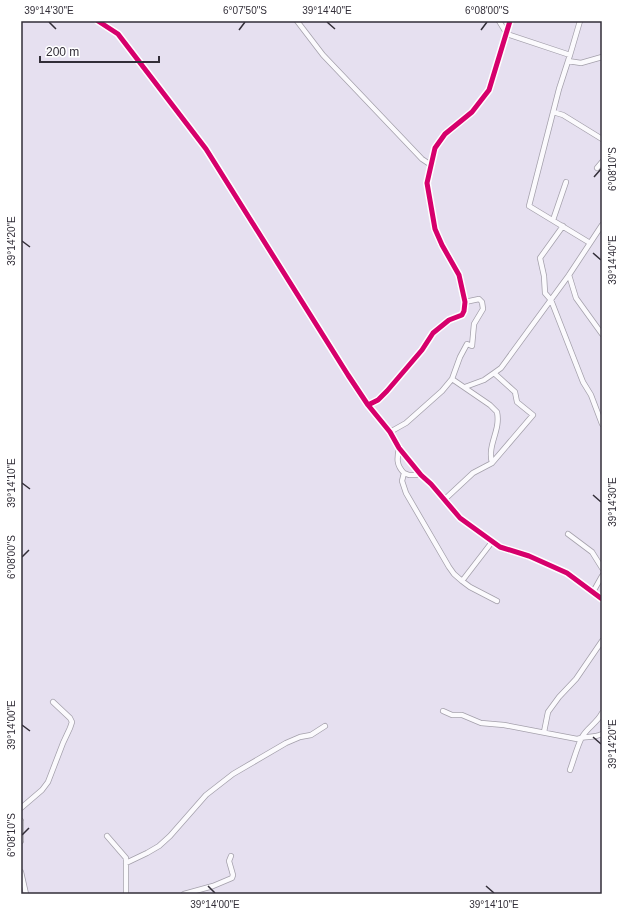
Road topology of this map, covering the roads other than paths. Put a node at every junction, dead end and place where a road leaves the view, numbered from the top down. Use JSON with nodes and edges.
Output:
{"nodes":[{"id":1,"x":98,"y":21,"type":"edge"},
{"id":2,"x":298,"y":21,"type":"edge"},
{"id":3,"x":498,"y":21,"type":"edge"},
{"id":4,"x":510,"y":21,"type":"edge"},
{"id":5,"x":580,"y":21,"type":"edge"},
{"id":6,"x":507,"y":34,"type":"junction"},
{"id":7,"x":570,"y":55,"type":"junction"},
{"id":8,"x":602,"y":57,"type":"edge"},
{"id":9,"x":568,"y":61,"type":"junction"},
{"id":10,"x":553,"y":112,"type":"junction"},
{"id":11,"x":602,"y":138,"type":"edge"},
{"id":12,"x":602,"y":162,"type":"edge"},
{"id":13,"x":431,"y":165,"type":"junction"},
{"id":14,"x":597,"y":168,"type":"dead end"},
{"id":15,"x":566,"y":182,"type":"dead end"},
{"id":16,"x":553,"y":220,"type":"junction"},
{"id":17,"x":602,"y":225,"type":"edge"},
{"id":18,"x":563,"y":226,"type":"junction"},
{"id":19,"x":590,"y":243,"type":"junction"},
{"id":20,"x":569,"y":275,"type":"junction"},
{"id":21,"x":551,"y":300,"type":"junction"},
{"id":22,"x":465,"y":302,"type":"junction"},
{"id":23,"x":602,"y":334,"type":"edge"},
{"id":24,"x":494,"y":373,"type":"junction"},
{"id":25,"x":452,"y":379,"type":"junction"},
{"id":26,"x":465,"y":387,"type":"junction"},
{"id":27,"x":368,"y":405,"type":"junction"},
{"id":28,"x":602,"y":424,"type":"edge"},
{"id":29,"x":390,"y":432,"type":"junction"},
{"id":30,"x":399,"y":448,"type":"junction"},
{"id":31,"x":492,"y":463,"type":"junction"},
{"id":32,"x":404,"y":473,"type":"junction"},
{"id":33,"x":421,"y":475,"type":"junction"},
{"id":34,"x":444,"y":500,"type":"junction"},
{"id":35,"x":568,"y":534,"type":"dead end"},
{"id":36,"x":492,"y":542,"type":"junction"},
{"id":37,"x":602,"y":568,"type":"edge"},
{"id":38,"x":602,"y":576,"type":"edge"},
{"id":39,"x":462,"y":581,"type":"junction"},
{"id":40,"x":593,"y":592,"type":"junction"},
{"id":41,"x":602,"y":599,"type":"edge"},
{"id":42,"x":497,"y":601,"type":"dead end"},
{"id":43,"x":602,"y":641,"type":"edge"},
{"id":44,"x":53,"y":702,"type":"dead end"},
{"id":45,"x":443,"y":711,"type":"dead end"},
{"id":46,"x":602,"y":713,"type":"edge"},
{"id":47,"x":325,"y":726,"type":"dead end"},
{"id":48,"x":544,"y":732,"type":"junction"},
{"id":49,"x":602,"y":734,"type":"edge"},
{"id":50,"x":582,"y":737,"type":"junction"},
{"id":51,"x":570,"y":770,"type":"dead end"},
{"id":52,"x":21,"y":808,"type":"edge"},
{"id":53,"x":21,"y":821,"type":"edge"},
{"id":54,"x":21,"y":831,"type":"edge"},
{"id":55,"x":107,"y":836,"type":"dead end"},
{"id":56,"x":21,"y":841,"type":"edge"},
{"id":57,"x":231,"y":856,"type":"dead end"},
{"id":58,"x":126,"y":863,"type":"junction"},
{"id":59,"x":21,"y":872,"type":"edge"},
{"id":60,"x":23,"y":887,"type":"edge"},
{"id":61,"x":26,"y":894,"type":"edge"},
{"id":62,"x":126,"y":894,"type":"edge"},
{"id":63,"x":184,"y":894,"type":"edge"}],
"edges":[{"from":1,"to":27,"type":"street"},
{"from":2,"to":13,"type":"street"},
{"from":3,"to":6,"type":"street"},
{"from":4,"to":6,"type":"street"},
{"from":5,"to":7,"type":"street"},
{"from":6,"to":7,"type":"street"},
{"from":6,"to":13,"type":"street"},
{"from":7,"to":9,"type":"street"},
{"from":8,"to":9,"type":"street"},
{"from":9,"to":10,"type":"street"},
{"from":10,"to":11,"type":"street"},
{"from":10,"to":16,"type":"street"},
{"from":12,"to":14,"type":"street"},
{"from":13,"to":22,"type":"street"},
{"from":15,"to":16,"type":"street"},
{"from":16,"to":18,"type":"street"},
{"from":17,"to":19,"type":"street"},
{"from":18,"to":19,"type":"street"},
{"from":18,"to":21,"type":"street"},
{"from":19,"to":20,"type":"street"},
{"from":20,"to":21,"type":"street"},
{"from":20,"to":23,"type":"street"},
{"from":21,"to":24,"type":"street"},
{"from":21,"to":28,"type":"street"},
{"from":22,"to":25,"type":"street"},
{"from":22,"to":27,"type":"street"},
{"from":24,"to":26,"type":"street"},
{"from":24,"to":31,"type":"street"},
{"from":25,"to":26,"type":"street"},
{"from":25,"to":29,"type":"street"},
{"from":26,"to":31,"type":"street"},
{"from":27,"to":29,"type":"street"},
{"from":29,"to":30,"type":"street"},
{"from":30,"to":32,"type":"street"},
{"from":30,"to":33,"type":"street"},
{"from":31,"to":34,"type":"street"},
{"from":32,"to":33,"type":"street"},
{"from":32,"to":39,"type":"street"},
{"from":33,"to":34,"type":"street"},
{"from":34,"to":36,"type":"street"},
{"from":35,"to":37,"type":"street"},
{"from":36,"to":39,"type":"street"},
{"from":36,"to":40,"type":"street"},
{"from":38,"to":40,"type":"street"},
{"from":39,"to":42,"type":"street"},
{"from":40,"to":41,"type":"street"},
{"from":43,"to":48,"type":"street"},
{"from":44,"to":52,"type":"street"},
{"from":45,"to":48,"type":"street"},
{"from":46,"to":50,"type":"street"},
{"from":47,"to":58,"type":"street"},
{"from":48,"to":50,"type":"street"},
{"from":49,"to":50,"type":"street"},
{"from":50,"to":51,"type":"street"},
{"from":53,"to":54,"type":"street"},
{"from":54,"to":56,"type":"street"},
{"from":55,"to":58,"type":"street"},
{"from":57,"to":63,"type":"street"},
{"from":58,"to":62,"type":"street"},
{"from":59,"to":60,"type":"street"},
{"from":60,"to":61,"type":"street"}]}
